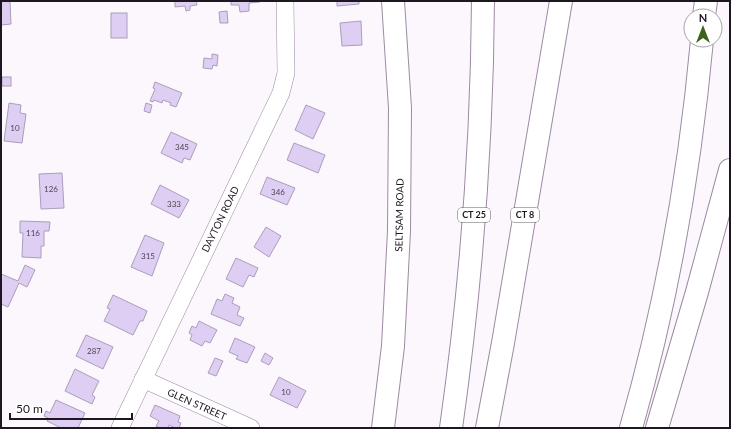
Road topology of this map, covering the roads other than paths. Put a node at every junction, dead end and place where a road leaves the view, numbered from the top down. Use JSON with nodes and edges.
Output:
{"nodes":[{"id":1,"x":285,"y":1,"type":"edge"},
{"id":2,"x":393,"y":1,"type":"edge"},
{"id":3,"x":483,"y":1,"type":"edge"},
{"id":4,"x":561,"y":1,"type":"edge"},
{"id":5,"x":701,"y":48,"type":"edge"},
{"id":6,"x":730,"y":170,"type":"edge"},
{"id":7,"x":143,"y":379,"type":"junction"},
{"id":8,"x":120,"y":428,"type":"edge"},
{"id":9,"x":251,"y":428,"type":"edge"},
{"id":10,"x":382,"y":428,"type":"edge"},
{"id":11,"x":451,"y":428,"type":"edge"},
{"id":12,"x":487,"y":428,"type":"edge"},
{"id":13,"x":631,"y":428,"type":"edge"},
{"id":14,"x":657,"y":428,"type":"edge"}],
"edges":[{"from":1,"to":7,"type":"street","name":"DAYTON ROAD"},
{"from":2,"to":10,"type":"main road","name":"SELTSAM ROAD"},
{"from":3,"to":11,"type":"main road","number":"CT 25"},
{"from":4,"to":12,"type":"main road","number":"CT 8"},
{"from":5,"to":13,"type":"main road"},
{"from":6,"to":14,"type":"main road"},
{"from":7,"to":8,"type":"street","name":"DAYTON ROAD"},
{"from":7,"to":9,"type":"street","name":"GLEN STREET"}]}
